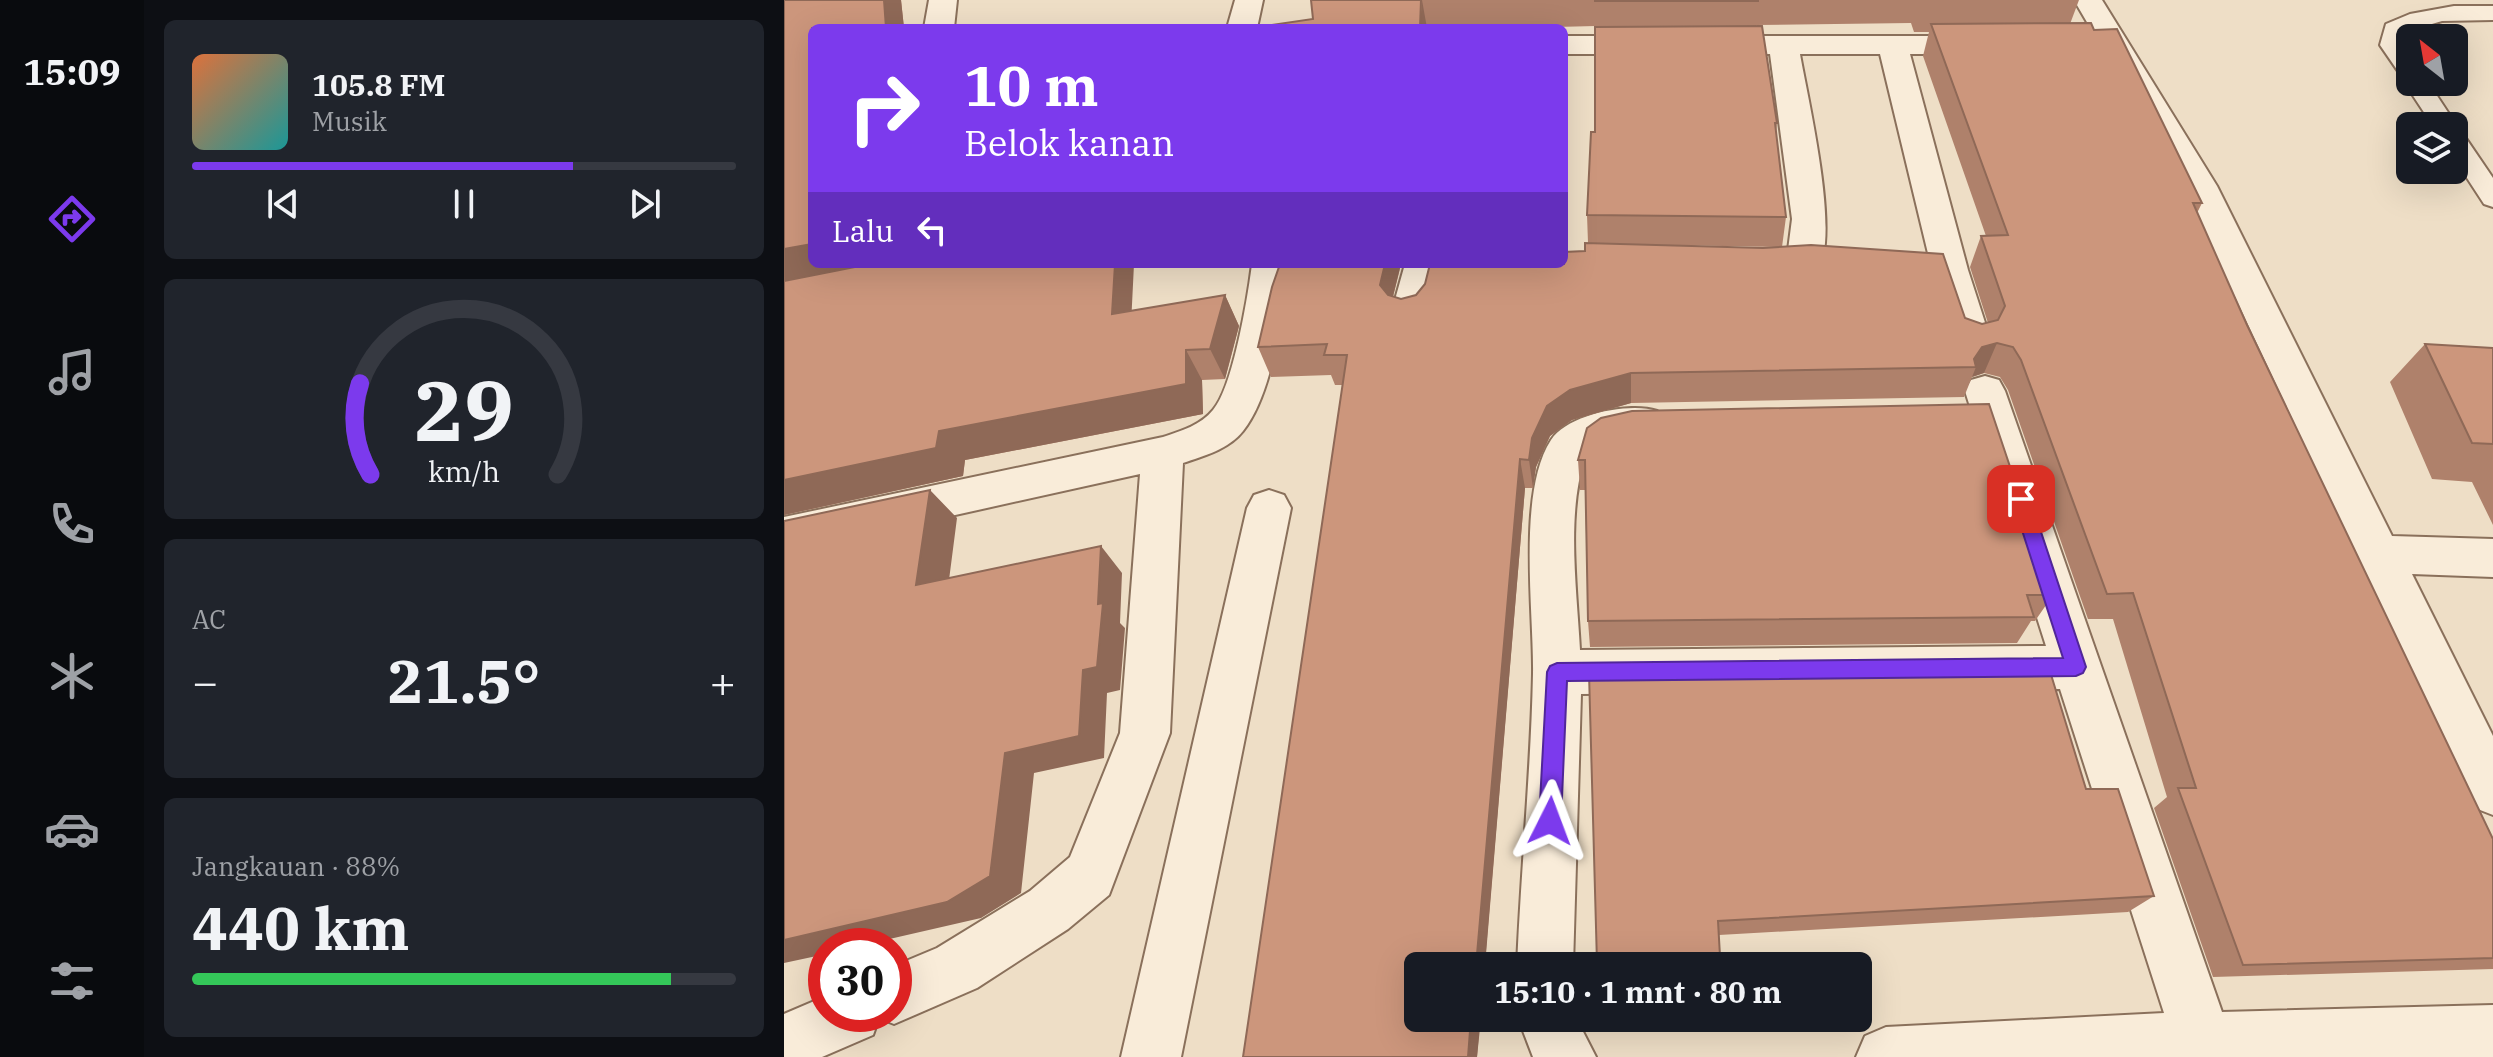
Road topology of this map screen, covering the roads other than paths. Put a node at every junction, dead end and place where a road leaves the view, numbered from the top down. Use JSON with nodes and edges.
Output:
{"nodes":[{"id":1,"x":943,"y":0,"type":"edge"},
{"id":2,"x":1249,"y":0,"type":"edge"},
{"id":3,"x":2088,"y":0,"type":"edge"},
{"id":4,"x":2493,"y":13,"type":"edge"},
{"id":5,"x":940,"y":24,"type":"edge"},
{"id":6,"x":1243,"y":24,"type":"edge"},
{"id":7,"x":2404,"y":24,"type":"edge"},
{"id":8,"x":2396,"y":28,"type":"edge"},
{"id":9,"x":2020,"y":44,"type":"edge"},
{"id":10,"x":1568,"y":45,"type":"edge"},
{"id":11,"x":1784,"y":45,"type":"junction"},
{"id":12,"x":1893,"y":45,"type":"junction"},
{"id":13,"x":2396,"y":51,"type":"edge"},
{"id":14,"x":2468,"y":160,"type":"edge"},
{"id":15,"x":2493,"y":198,"type":"edge"},
{"id":16,"x":1727,"y":263,"type":"edge"},
{"id":17,"x":1269,"y":268,"type":"edge"},
{"id":18,"x":1422,"y":268,"type":"edge"},
{"id":19,"x":1410,"y":314,"type":"edge"},
{"id":20,"x":1971,"y":338,"type":"edge"},
{"id":21,"x":1975,"y":407,"type":"edge"},
{"id":22,"x":1680,"y":421,"type":"edge"},
{"id":23,"x":1163,"y":453,"type":"junction"},
{"id":24,"x":1269,"y":508,"type":"dead end"},
{"id":25,"x":784,"y":535,"type":"edge"},
{"id":26,"x":2378,"y":554,"type":"junction"},
{"id":27,"x":2493,"y":558,"type":"edge"},
{"id":28,"x":2076,"y":667,"type":"junction"},
{"id":29,"x":1557,"y":672,"type":"junction"},
{"id":30,"x":2493,"y":790,"type":"edge"},
{"id":31,"x":1546,"y":952,"type":"edge"},
{"id":32,"x":912,"y":987,"type":"edge"},
{"id":33,"x":811,"y":1032,"type":"edge"},
{"id":34,"x":1552,"y":1032,"type":"edge"},
{"id":35,"x":2493,"y":1034,"type":"edge"},
{"id":36,"x":2203,"y":1043,"type":"junction"},
{"id":37,"x":784,"y":1044,"type":"edge"},
{"id":38,"x":2099,"y":1050,"type":"edge"},
{"id":39,"x":1151,"y":1057,"type":"edge"},
{"id":40,"x":1566,"y":1057,"type":"edge"},
{"id":41,"x":1886,"y":1057,"type":"edge"}],
"edges":[{"from":1,"to":5,"type":"street"},
{"from":2,"to":6,"type":"street"},
{"from":3,"to":26,"type":"street"},
{"from":4,"to":7,"type":"lane"},
{"from":8,"to":13,"type":"lane"},
{"from":9,"to":12,"type":"street"},
{"from":10,"to":11,"type":"street"},
{"from":11,"to":12,"type":"street"},
{"from":11,"to":16,"type":"street"},
{"from":12,"to":20,"type":"street"},
{"from":14,"to":15,"type":"lane"},
{"from":17,"to":23,"type":"street"},
{"from":18,"to":19,"type":"street"},
{"from":21,"to":28,"type":"street"},
{"from":22,"to":29,"type":"street"},
{"from":23,"to":25,"type":"street"},
{"from":23,"to":32,"type":"street"},
{"from":24,"to":39,"type":"street"},
{"from":26,"to":27,"type":"street"},
{"from":26,"to":30,"type":"street"},
{"from":28,"to":29,"type":"street"},
{"from":28,"to":36,"type":"street"},
{"from":29,"to":31,"type":"street"},
{"from":33,"to":37,"type":"street"},
{"from":34,"to":40,"type":"street"},
{"from":35,"to":36,"type":"street"},
{"from":36,"to":38,"type":"street"},
{"from":38,"to":41,"type":"street"}]}
